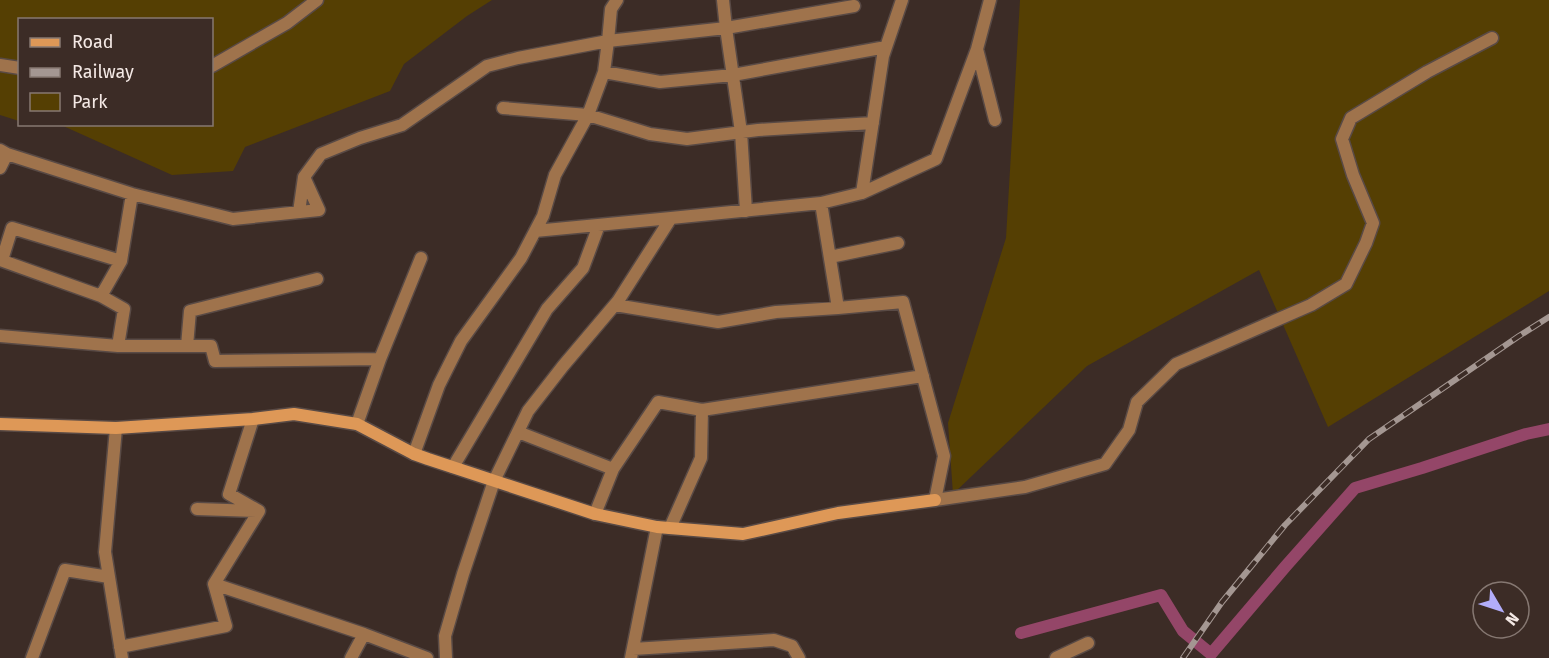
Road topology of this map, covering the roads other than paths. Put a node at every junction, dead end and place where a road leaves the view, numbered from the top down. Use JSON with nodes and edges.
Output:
{"nodes":[{"id":1,"x":317,"y":0,"type":"edge"},
{"id":2,"x":617,"y":0,"type":"edge"},
{"id":3,"x":723,"y":0,"type":"edge"},
{"id":4,"x":902,"y":0,"type":"edge"},
{"id":5,"x":990,"y":0,"type":"edge"},
{"id":6,"x":854,"y":6,"type":"dead end"},
{"id":7,"x":726,"y":28,"type":"junction"},
{"id":8,"x":1492,"y":38,"type":"dead end"},
{"id":9,"x":608,"y":40,"type":"junction"},
{"id":10,"x":886,"y":47,"type":"junction"},
{"id":11,"x":977,"y":49,"type":"junction"},
{"id":12,"x":0,"y":65,"type":"edge"},
{"id":13,"x":213,"y":65,"type":"edge"},
{"id":14,"x":18,"y":68,"type":"edge"},
{"id":15,"x":604,"y":72,"type":"junction"},
{"id":16,"x":733,"y":75,"type":"junction"},
{"id":17,"x":504,"y":108,"type":"dead end"},
{"id":18,"x":588,"y":115,"type":"junction"},
{"id":19,"x":995,"y":120,"type":"dead end"},
{"id":20,"x":873,"y":123,"type":"junction"},
{"id":21,"x":741,"y":132,"type":"junction"},
{"id":22,"x":4,"y":152,"type":"edge"},
{"id":23,"x":0,"y":168,"type":"edge"},
{"id":24,"x":304,"y":177,"type":"junction"},
{"id":25,"x":862,"y":193,"type":"junction"},
{"id":26,"x":132,"y":194,"type":"junction"},
{"id":27,"x":821,"y":203,"type":"junction"},
{"id":28,"x":746,"y":211,"type":"junction"},
{"id":29,"x":299,"y":212,"type":"junction"},
{"id":30,"x":671,"y":218,"type":"junction"},
{"id":31,"x":599,"y":225,"type":"junction"},
{"id":32,"x":535,"y":231,"type":"junction"},
{"id":33,"x":898,"y":243,"type":"dead end"},
{"id":34,"x":830,"y":256,"type":"junction"},
{"id":35,"x":421,"y":258,"type":"dead end"},
{"id":36,"x":1,"y":260,"type":"edge"},
{"id":37,"x":121,"y":261,"type":"junction"},
{"id":38,"x":317,"y":279,"type":"dead end"},
{"id":39,"x":101,"y":296,"type":"junction"},
{"id":40,"x":615,"y":304,"type":"junction"},
{"id":41,"x":838,"y":308,"type":"junction"},
{"id":42,"x":0,"y":336,"type":"edge"},
{"id":43,"x":118,"y":346,"type":"junction"},
{"id":44,"x":187,"y":346,"type":"junction"},
{"id":45,"x":380,"y":359,"type":"junction"},
{"id":46,"x":923,"y":376,"type":"junction"},
{"id":47,"x":702,"y":410,"type":"junction"},
{"id":48,"x":254,"y":418,"type":"junction"},
{"id":49,"x":0,"y":424,"type":"edge"},
{"id":50,"x":357,"y":424,"type":"junction"},
{"id":51,"x":116,"y":428,"type":"junction"},
{"id":52,"x":518,"y":432,"type":"junction"},
{"id":53,"x":414,"y":454,"type":"junction"},
{"id":54,"x":453,"y":467,"type":"junction"},
{"id":55,"x":613,"y":469,"type":"junction"},
{"id":56,"x":494,"y":481,"type":"junction"},
{"id":57,"x":935,"y":500,"type":"junction"},
{"id":58,"x":197,"y":509,"type":"dead end"},
{"id":59,"x":259,"y":511,"type":"junction"},
{"id":60,"x":595,"y":514,"type":"junction"},
{"id":61,"x":664,"y":527,"type":"junction"},
{"id":62,"x":109,"y":577,"type":"junction"},
{"id":63,"x":214,"y":584,"type":"junction"},
{"id":64,"x":364,"y":634,"type":"junction"},
{"id":65,"x":1088,"y":643,"type":"dead end"},
{"id":66,"x":121,"y":652,"type":"edge"},
{"id":67,"x":632,"y":654,"type":"edge"},
{"id":68,"x":32,"y":658,"type":"edge"},
{"id":69,"x":351,"y":658,"type":"edge"},
{"id":70,"x":427,"y":658,"type":"edge"},
{"id":71,"x":446,"y":658,"type":"edge"},
{"id":72,"x":800,"y":658,"type":"edge"},
{"id":73,"x":1056,"y":658,"type":"edge"}],
"edges":[{"from":1,"to":13,"type":"street"},
{"from":2,"to":9,"type":"street"},
{"from":3,"to":7,"type":"street"},
{"from":4,"to":10,"type":"street"},
{"from":5,"to":11,"type":"street"},
{"from":6,"to":7,"type":"street"},
{"from":7,"to":9,"type":"street"},
{"from":7,"to":16,"type":"street"},
{"from":8,"to":57,"type":"street"},
{"from":9,"to":15,"type":"street"},
{"from":9,"to":24,"type":"street"},
{"from":10,"to":16,"type":"street"},
{"from":10,"to":20,"type":"street"},
{"from":11,"to":19,"type":"street"},
{"from":11,"to":25,"type":"street"},
{"from":12,"to":14,"type":"street"},
{"from":15,"to":16,"type":"street"},
{"from":15,"to":18,"type":"street"},
{"from":16,"to":21,"type":"street"},
{"from":17,"to":18,"type":"street"},
{"from":18,"to":21,"type":"street"},
{"from":18,"to":32,"type":"street"},
{"from":20,"to":21,"type":"street"},
{"from":20,"to":25,"type":"street"},
{"from":21,"to":28,"type":"street"},
{"from":22,"to":23,"type":"street"},
{"from":22,"to":26,"type":"street"},
{"from":24,"to":29,"type":"street"},
{"from":24,"to":29,"type":"street"},
{"from":25,"to":27,"type":"street"},
{"from":26,"to":29,"type":"street"},
{"from":26,"to":37,"type":"street"},
{"from":27,"to":28,"type":"street"},
{"from":27,"to":34,"type":"street"},
{"from":28,"to":30,"type":"street"},
{"from":30,"to":31,"type":"street"},
{"from":30,"to":40,"type":"street"},
{"from":31,"to":32,"type":"street"},
{"from":31,"to":54,"type":"street"},
{"from":32,"to":53,"type":"street"},
{"from":33,"to":34,"type":"street"},
{"from":34,"to":41,"type":"street"},
{"from":35,"to":45,"type":"street"},
{"from":36,"to":37,"type":"street"},
{"from":36,"to":39,"type":"street"},
{"from":37,"to":39,"type":"street"},
{"from":38,"to":44,"type":"street"},
{"from":39,"to":43,"type":"street"},
{"from":40,"to":41,"type":"street"},
{"from":40,"to":52,"type":"street"},
{"from":41,"to":46,"type":"street"},
{"from":42,"to":43,"type":"street"},
{"from":43,"to":44,"type":"street"},
{"from":44,"to":45,"type":"street"},
{"from":45,"to":50,"type":"street"},
{"from":46,"to":47,"type":"street"},
{"from":46,"to":57,"type":"street"},
{"from":47,"to":55,"type":"street"},
{"from":47,"to":61,"type":"street"},
{"from":48,"to":50,"type":"street"},
{"from":48,"to":51,"type":"street"},
{"from":48,"to":59,"type":"street"},
{"from":49,"to":51,"type":"street"},
{"from":50,"to":53,"type":"street"},
{"from":51,"to":62,"type":"street"},
{"from":52,"to":55,"type":"street"},
{"from":52,"to":56,"type":"street"},
{"from":53,"to":54,"type":"street"},
{"from":54,"to":56,"type":"street"},
{"from":55,"to":60,"type":"street"},
{"from":56,"to":60,"type":"street"},
{"from":56,"to":71,"type":"street"},
{"from":57,"to":61,"type":"street"},
{"from":58,"to":59,"type":"street"},
{"from":59,"to":63,"type":"street"},
{"from":60,"to":61,"type":"street"},
{"from":61,"to":67,"type":"street"},
{"from":62,"to":66,"type":"street"},
{"from":62,"to":68,"type":"street"},
{"from":63,"to":64,"type":"street"},
{"from":63,"to":66,"type":"street"},
{"from":64,"to":69,"type":"street"},
{"from":64,"to":70,"type":"street"},
{"from":65,"to":73,"type":"street"},
{"from":67,"to":72,"type":"street"}]}
